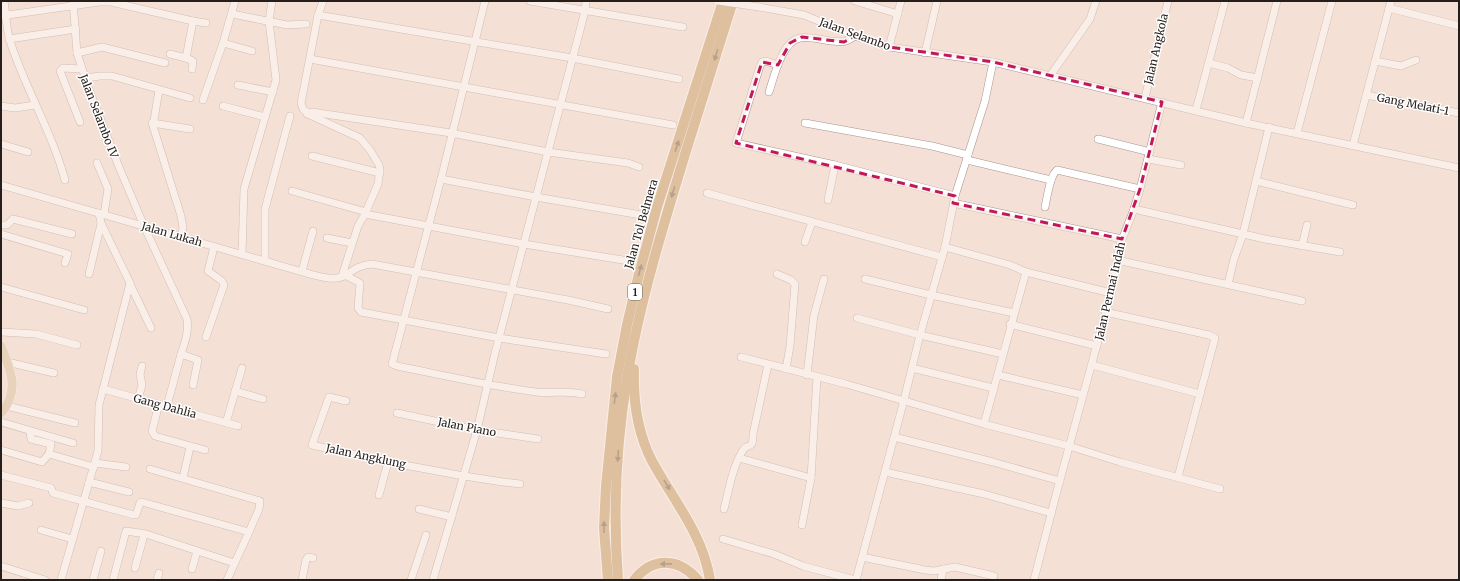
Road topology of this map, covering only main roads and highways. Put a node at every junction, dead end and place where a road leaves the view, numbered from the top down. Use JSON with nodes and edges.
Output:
{"nodes":[{"id":1,"x":723,"y":1,"type":"edge"},
{"id":2,"x":733,"y":1,"type":"edge"},
{"id":3,"x":637,"y":328,"type":"junction"},
{"id":4,"x":3,"y":354,"type":"edge"},
{"id":5,"x":4,"y":409,"type":"edge"},
{"id":6,"x":605,"y":548,"type":"junction"},
{"id":7,"x":603,"y":580,"type":"edge"},
{"id":8,"x":608,"y":580,"type":"edge"},
{"id":9,"x":618,"y":580,"type":"edge"},
{"id":10,"x":634,"y":580,"type":"edge"},
{"id":11,"x":698,"y":580,"type":"edge"},
{"id":12,"x":710,"y":580,"type":"edge"}],
"edges":[{"from":6,"to":1,"type":"highway","name":"Jalan Tol Belmera","number":"1","one_way":true},
{"from":2,"to":3,"type":"highway","name":"Jalan Tol Belmera","number":"1","one_way":true},
{"from":3,"to":9,"type":"highway","name":"Jalan Tol Belmera","number":"1","one_way":true},
{"from":3,"to":12,"type":"highway","one_way":true},
{"from":4,"to":5,"type":"main road"},
{"from":6,"to":7,"type":"highway"},
{"from":6,"to":8,"type":"highway","name":"Jalan Tol Belmera","number":"1"},
{"from":11,"to":10,"type":"highway","one_way":true}]}
